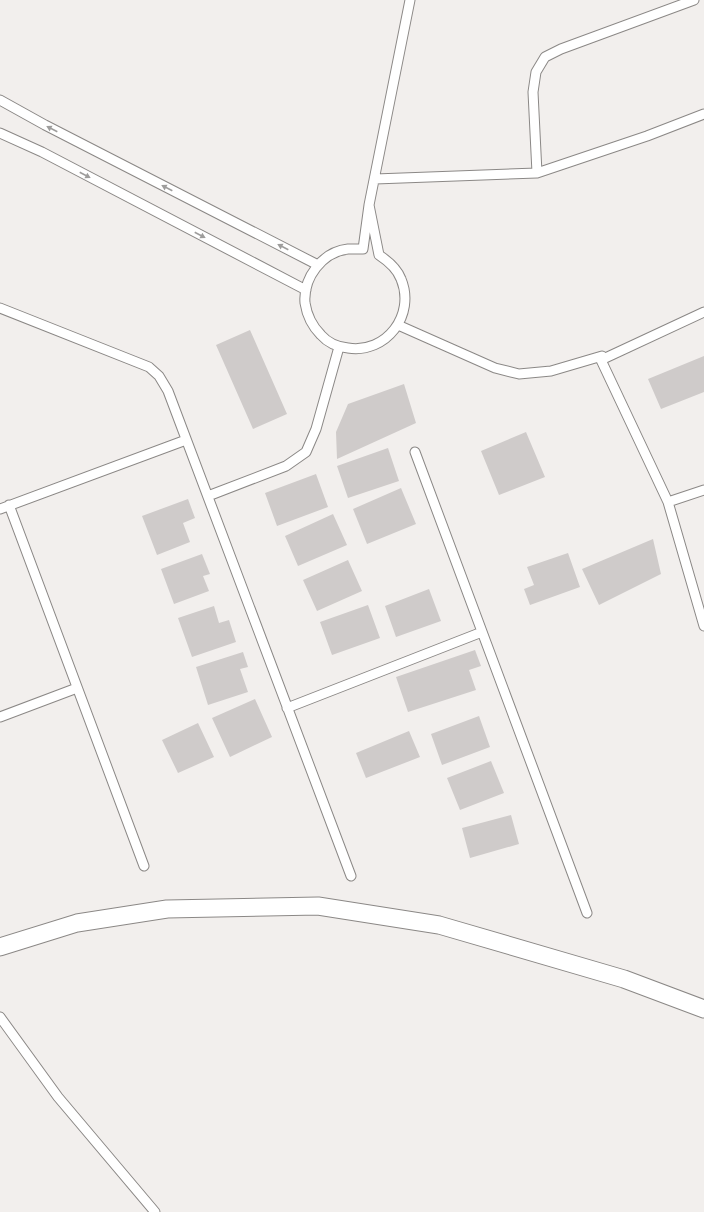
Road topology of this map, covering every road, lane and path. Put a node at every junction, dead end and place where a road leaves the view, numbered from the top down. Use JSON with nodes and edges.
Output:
{"nodes":[{"id":1,"x":410,"y":0,"type":"edge"},
{"id":2,"x":694,"y":0,"type":"edge"},
{"id":3,"x":0,"y":100,"type":"edge"},
{"id":4,"x":704,"y":114,"type":"edge"},
{"id":5,"x":0,"y":133,"type":"edge"},
{"id":6,"x":537,"y":173,"type":"junction"},
{"id":7,"x":375,"y":179,"type":"junction"},
{"id":8,"x":369,"y":205,"type":"junction"},
{"id":9,"x":318,"y":265,"type":"junction"},
{"id":10,"x":306,"y":290,"type":"junction"},
{"id":11,"x":0,"y":308,"type":"edge"},
{"id":12,"x":704,"y":312,"type":"edge"},
{"id":13,"x":398,"y":325,"type":"junction"},
{"id":14,"x":339,"y":347,"type":"junction"},
{"id":15,"x":601,"y":360,"type":"junction"},
{"id":16,"x":186,"y":440,"type":"junction"},
{"id":17,"x":415,"y":452,"type":"dead end"},
{"id":18,"x":704,"y":490,"type":"edge"},
{"id":19,"x":208,"y":496,"type":"junction"},
{"id":20,"x":668,"y":502,"type":"junction"},
{"id":21,"x":9,"y":505,"type":"junction"},
{"id":22,"x":0,"y":509,"type":"edge"},
{"id":23,"x":704,"y":626,"type":"edge"},
{"id":24,"x":482,"y":632,"type":"junction"},
{"id":25,"x":77,"y":688,"type":"junction"},
{"id":26,"x":288,"y":708,"type":"junction"},
{"id":27,"x":0,"y":717,"type":"edge"},
{"id":28,"x":144,"y":866,"type":"dead end"},
{"id":29,"x":351,"y":876,"type":"dead end"},
{"id":30,"x":587,"y":914,"type":"dead end"},
{"id":31,"x":0,"y":947,"type":"edge"},
{"id":32,"x":704,"y":1009,"type":"edge"},
{"id":33,"x":0,"y":1017,"type":"edge"},
{"id":34,"x":155,"y":1212,"type":"edge"}],
"edges":[{"from":1,"to":7,"type":"lane"},
{"from":2,"to":6,"type":"lane"},
{"from":9,"to":3,"type":"lane","one_way":true},
{"from":4,"to":6,"type":"lane"},
{"from":5,"to":10,"type":"lane","one_way":true},
{"from":6,"to":7,"type":"lane"},
{"from":7,"to":8,"type":"lane"},
{"from":8,"to":9,"type":"lane"},
{"from":8,"to":13,"type":"lane"},
{"from":9,"to":10,"type":"lane"},
{"from":10,"to":14,"type":"lane"},
{"from":11,"to":16,"type":"lane"},
{"from":12,"to":15,"type":"lane"},
{"from":13,"to":14,"type":"lane"},
{"from":13,"to":15,"type":"lane"},
{"from":14,"to":19,"type":"lane"},
{"from":15,"to":20,"type":"lane"},
{"from":16,"to":19,"type":"lane"},
{"from":16,"to":21,"type":"lane"},
{"from":17,"to":24,"type":"lane"},
{"from":18,"to":20,"type":"lane"},
{"from":19,"to":26,"type":"lane"},
{"from":20,"to":23,"type":"lane"},
{"from":21,"to":22,"type":"lane"},
{"from":21,"to":25,"type":"lane"},
{"from":24,"to":26,"type":"lane"},
{"from":24,"to":30,"type":"lane"},
{"from":25,"to":27,"type":"lane"},
{"from":25,"to":28,"type":"lane"},
{"from":26,"to":29,"type":"lane"},
{"from":31,"to":32,"type":"street"},
{"from":33,"to":34,"type":"lane"}]}
